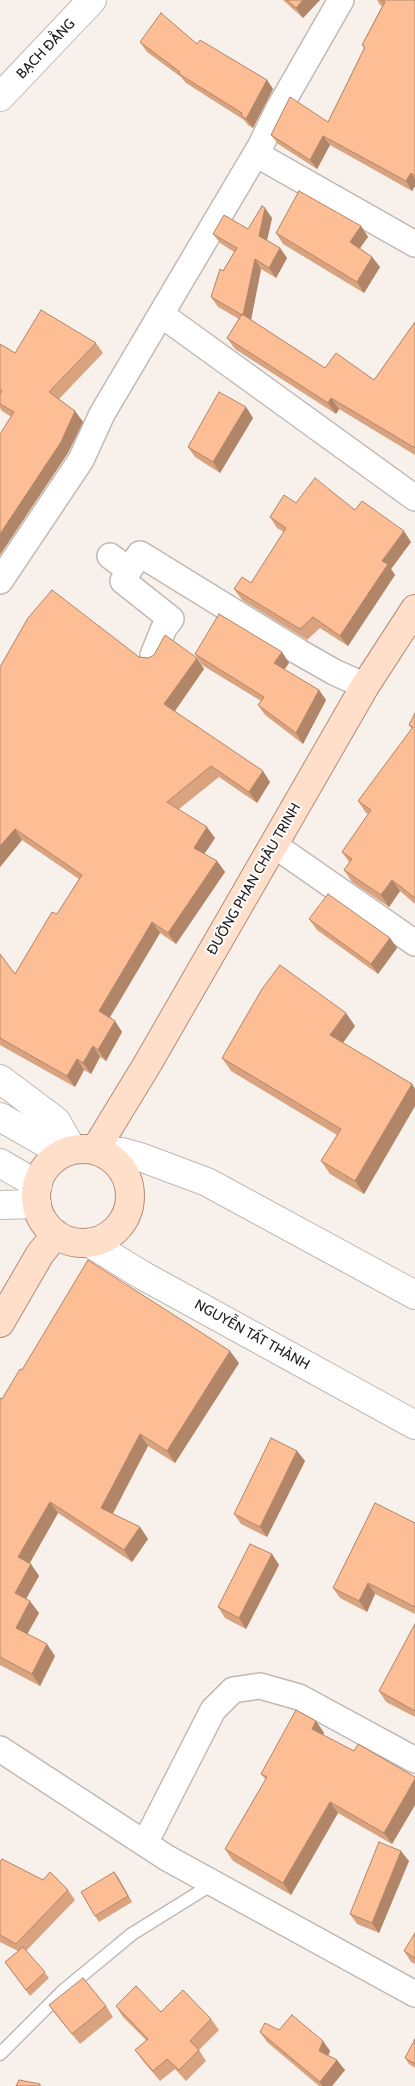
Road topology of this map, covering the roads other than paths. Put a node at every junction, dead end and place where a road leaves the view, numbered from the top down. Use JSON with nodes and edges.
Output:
{"nodes":[{"id":1,"x":92,"y":0,"type":"edge"},
{"id":2,"x":341,"y":0,"type":"edge"},
{"id":3,"x":0,"y":98,"type":"edge"},
{"id":4,"x":256,"y":154,"type":"junction"},
{"id":5,"x":415,"y":244,"type":"edge"},
{"id":6,"x":162,"y":315,"type":"junction"},
{"id":7,"x":415,"y":498,"type":"edge"},
{"id":8,"x":0,"y":581,"type":"edge"},
{"id":9,"x":415,"y":609,"type":"edge"},
{"id":10,"x":153,"y":655,"type":"edge"},
{"id":11,"x":365,"y":686,"type":"junction"},
{"id":12,"x":274,"y":845,"type":"junction"},
{"id":13,"x":415,"y":943,"type":"edge"},
{"id":14,"x":0,"y":1079,"type":"edge"},
{"id":15,"x":0,"y":1117,"type":"edge"},
{"id":16,"x":83,"y":1151,"type":"junction"},
{"id":17,"x":0,"y":1163,"type":"edge"},
{"id":18,"x":37,"y":1195,"type":"junction"},
{"id":19,"x":0,"y":1205,"type":"edge"},
{"id":20,"x":56,"y":1234,"type":"junction"},
{"id":21,"x":90,"y":1243,"type":"junction"},
{"id":22,"x":415,"y":1295,"type":"edge"},
{"id":23,"x":0,"y":1323,"type":"edge"},
{"id":24,"x":415,"y":1425,"type":"edge"},
{"id":25,"x":0,"y":1749,"type":"edge"},
{"id":26,"x":415,"y":1760,"type":"edge"},
{"id":27,"x":145,"y":1843,"type":"junction"},
{"id":28,"x":214,"y":1883,"type":"junction"},
{"id":29,"x":415,"y":1994,"type":"edge"},
{"id":30,"x":0,"y":2054,"type":"edge"}],
"edges":[{"from":1,"to":3,"type":"main road","name":"BẠCH ĐẰNG"},
{"from":2,"to":4,"type":"street"},
{"from":4,"to":5,"type":"street"},
{"from":4,"to":6,"type":"street"},
{"from":6,"to":7,"type":"street"},
{"from":6,"to":8,"type":"street"},
{"from":9,"to":11,"type":"main road","name":"ĐƯỜNG PHAN CHÂU TRINH"},
{"from":10,"to":11,"type":"street"},
{"from":11,"to":12,"type":"main road","name":"ĐƯỜNG PHAN CHÂU TRINH"},
{"from":12,"to":13,"type":"street"},
{"from":12,"to":16,"type":"main road","name":"ĐƯỜNG PHAN CHÂU TRINH"},
{"from":14,"to":16,"type":"main road"},
{"from":15,"to":16,"type":"main road"},
{"from":16,"to":18,"type":"main road"},
{"from":16,"to":21,"type":"main road"},
{"from":16,"to":22,"type":"main road"},
{"from":17,"to":18,"type":"main road"},
{"from":18,"to":19,"type":"main road"},
{"from":18,"to":20,"type":"main road"},
{"from":20,"to":21,"type":"main road"},
{"from":20,"to":23,"type":"main road"},
{"from":21,"to":24,"type":"main road","name":"NGUYỄN TẤT THÀNH"},
{"from":25,"to":27,"type":"street"},
{"from":26,"to":27,"type":"street"},
{"from":27,"to":28,"type":"street"},
{"from":28,"to":29,"type":"street"},
{"from":28,"to":30,"type":"lane"}]}
